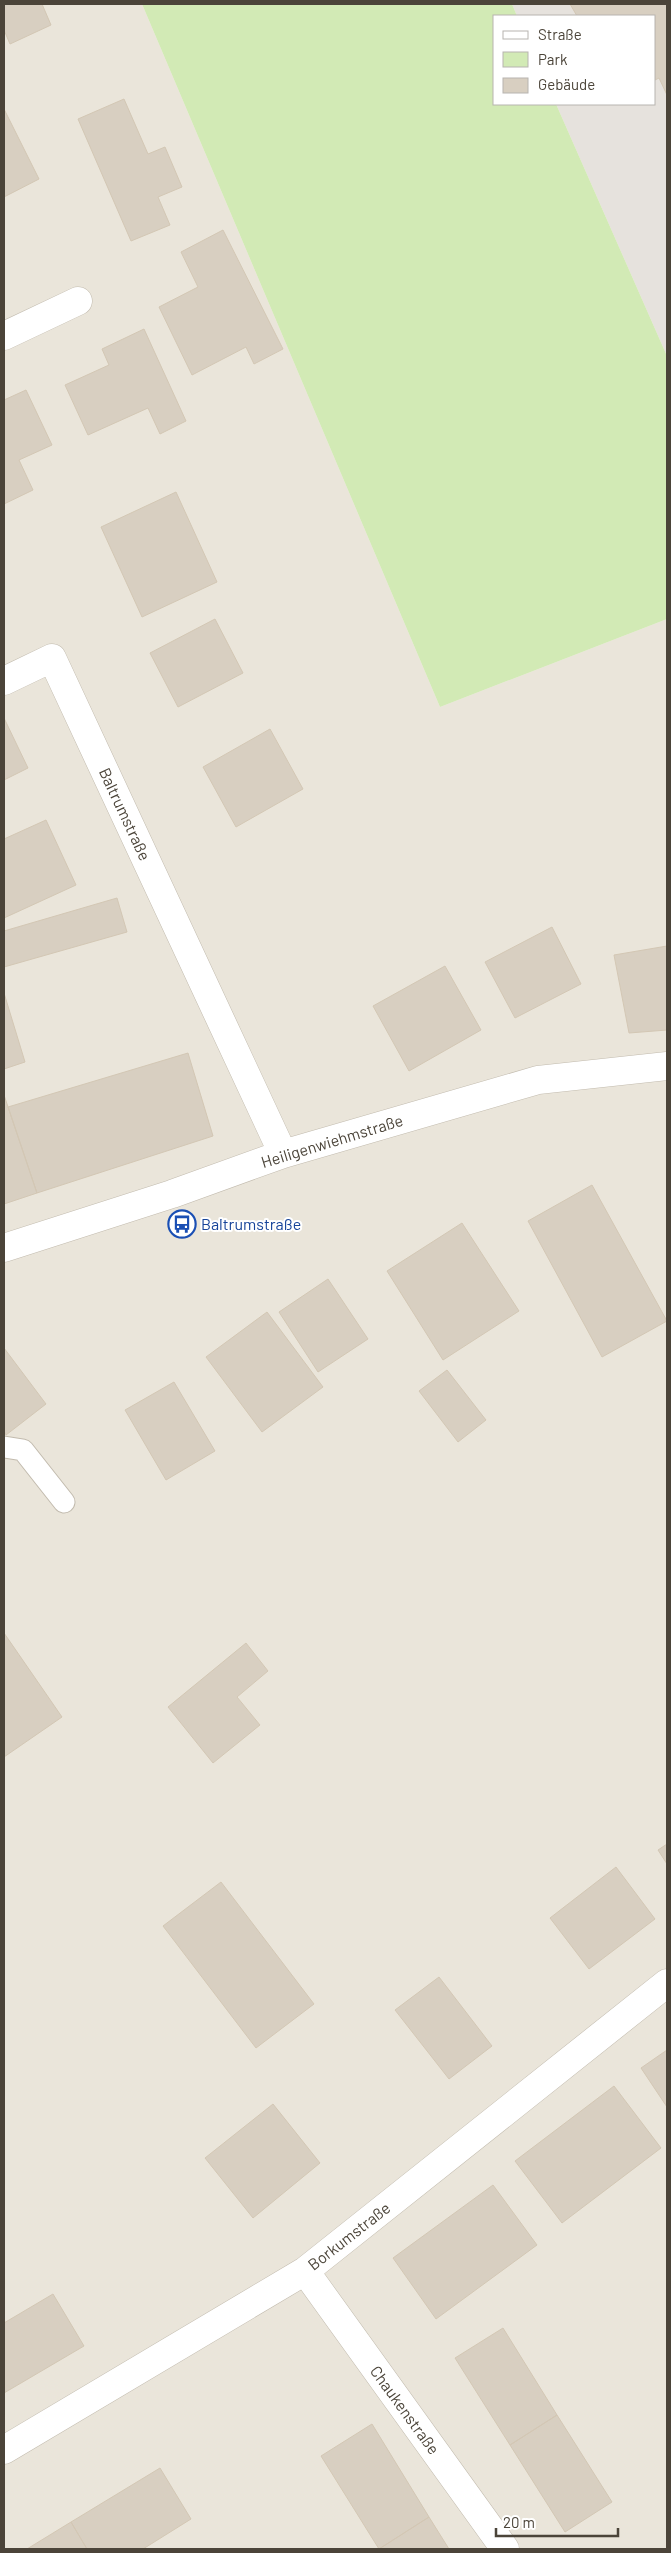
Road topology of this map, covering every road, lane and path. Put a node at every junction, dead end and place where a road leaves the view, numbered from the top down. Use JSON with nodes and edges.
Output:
{"nodes":[{"id":1,"x":78,"y":302,"type":"dead end"},
{"id":2,"x":4,"y":336,"type":"edge"},
{"id":3,"x":4,"y":681,"type":"edge"},
{"id":4,"x":667,"y":1066,"type":"edge"},
{"id":5,"x":283,"y":1154,"type":"junction"},
{"id":6,"x":4,"y":1248,"type":"edge"},
{"id":7,"x":4,"y":1447,"type":"edge"},
{"id":8,"x":64,"y":1502,"type":"dead end"},
{"id":9,"x":667,"y":1984,"type":"edge"},
{"id":10,"x":306,"y":2270,"type":"junction"},
{"id":11,"x":4,"y":2450,"type":"edge"},
{"id":12,"x":505,"y":2549,"type":"edge"}],
"edges":[{"from":1,"to":2,"type":"street"},
{"from":3,"to":5,"type":"street","name":"Baltrumstraße"},
{"from":4,"to":5,"type":"street","name":"Heiligenwiehmstraße"},
{"from":5,"to":6,"type":"street","name":"Heiligenwiehmstraße"},
{"from":7,"to":8,"type":"lane"},
{"from":9,"to":10,"type":"street","name":"Borkumstraße"},
{"from":10,"to":11,"type":"street","name":"Borkumstraße"},
{"from":10,"to":12,"type":"street","name":"Chaukenstraße"}]}
